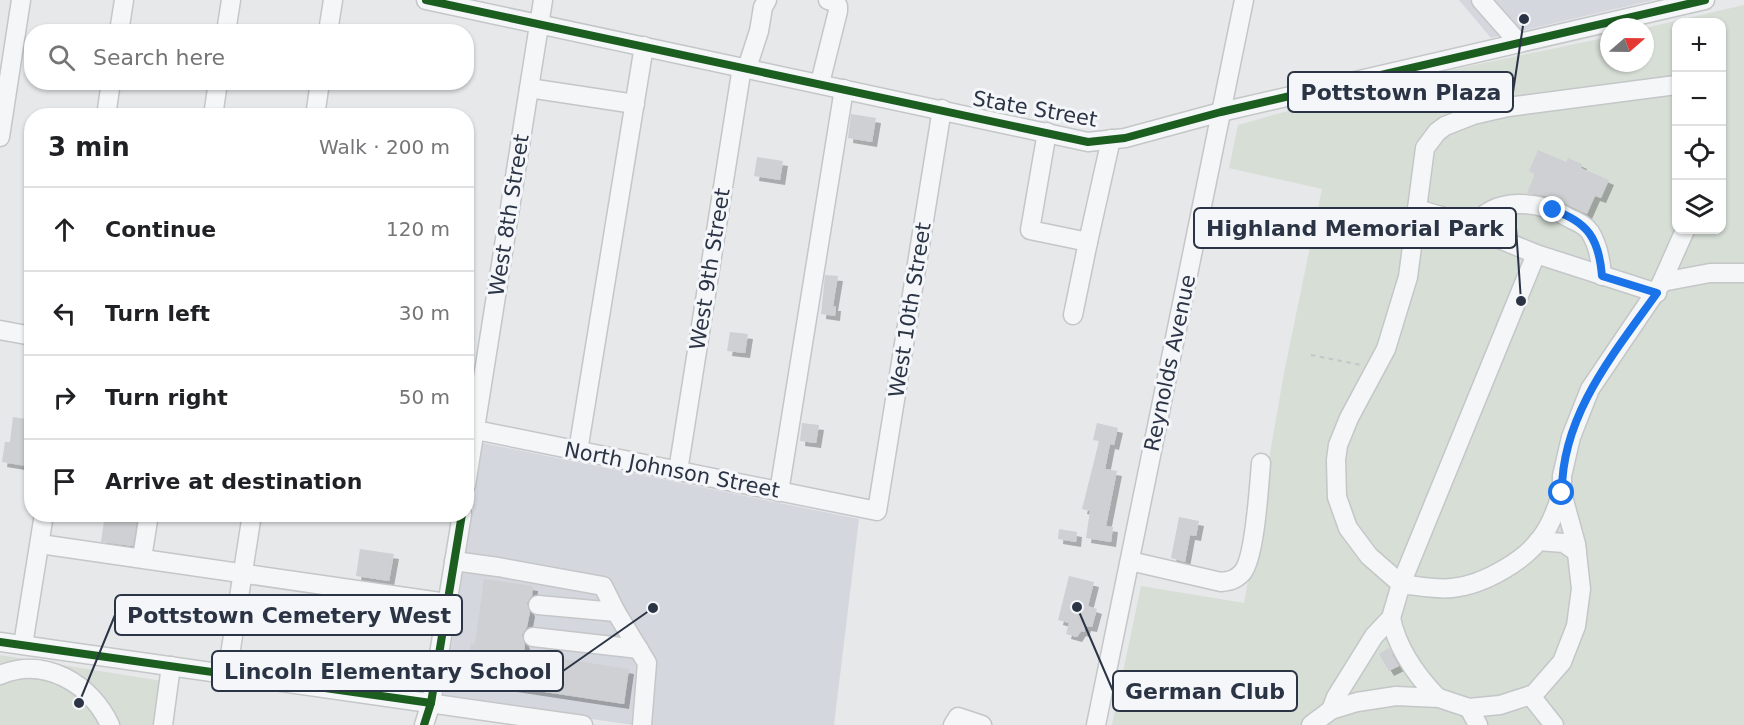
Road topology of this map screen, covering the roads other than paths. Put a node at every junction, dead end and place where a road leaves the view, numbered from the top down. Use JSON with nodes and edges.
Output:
{"nodes":[{"id":1,"x":21,"y":0,"type":"edge"},
{"id":2,"x":124,"y":0,"type":"edge"},
{"id":3,"x":231,"y":0,"type":"edge"},
{"id":4,"x":333,"y":0,"type":"edge"},
{"id":5,"x":426,"y":0,"type":"edge"},
{"id":6,"x":543,"y":0,"type":"edge"},
{"id":7,"x":752,"y":0,"type":"edge"},
{"id":8,"x":766,"y":0,"type":"edge"},
{"id":9,"x":828,"y":0,"type":"edge"},
{"id":10,"x":1244,"y":0,"type":"edge"},
{"id":11,"x":1481,"y":0,"type":"edge"},
{"id":12,"x":1705,"y":0,"type":"edge"},
{"id":13,"x":539,"y":23,"type":"junction"},
{"id":14,"x":120,"y":24,"type":"edge"},
{"id":15,"x":227,"y":24,"type":"edge"},
{"id":16,"x":329,"y":24,"type":"edge"},
{"id":17,"x":1519,"y":43,"type":"junction"},
{"id":18,"x":644,"y":46,"type":"junction"},
{"id":19,"x":743,"y":67,"type":"junction"},
{"id":20,"x":820,"y":83,"type":"junction"},
{"id":21,"x":1672,"y":86,"type":"edge"},
{"id":22,"x":529,"y":88,"type":"junction"},
{"id":23,"x":844,"y":89,"type":"junction"},
{"id":24,"x":110,"y":90,"type":"edge"},
{"id":25,"x":217,"y":90,"type":"edge"},
{"id":26,"x":319,"y":90,"type":"edge"},
{"id":27,"x":635,"y":104,"type":"junction"},
{"id":28,"x":107,"y":108,"type":"edge"},
{"id":29,"x":214,"y":108,"type":"edge"},
{"id":30,"x":316,"y":108,"type":"edge"},
{"id":31,"x":942,"y":110,"type":"junction"},
{"id":32,"x":1221,"y":112,"type":"junction"},
{"id":33,"x":1047,"y":132,"type":"junction"},
{"id":34,"x":0,"y":137,"type":"edge"},
{"id":35,"x":1111,"y":139,"type":"junction"},
{"id":36,"x":1417,"y":209,"type":"junction"},
{"id":37,"x":1472,"y":228,"type":"junction"},
{"id":38,"x":1683,"y":234,"type":"edge"},
{"id":39,"x":1088,"y":242,"type":"junction"},
{"id":40,"x":1536,"y":254,"type":"junction"},
{"id":41,"x":1744,"y":273,"type":"edge"},
{"id":42,"x":1602,"y":276,"type":"junction"},
{"id":43,"x":1659,"y":288,"type":"junction"},
{"id":44,"x":1073,"y":315,"type":"dead end"},
{"id":45,"x":0,"y":330,"type":"edge"},
{"id":46,"x":24,"y":334,"type":"edge"},
{"id":47,"x":474,"y":411,"type":"edge"},
{"id":48,"x":474,"y":430,"type":"edge"},
{"id":49,"x":578,"y":451,"type":"junction"},
{"id":50,"x":1261,"y":463,"type":"dead end"},
{"id":51,"x":678,"y":471,"type":"junction"},
{"id":52,"x":779,"y":492,"type":"junction"},
{"id":53,"x":1562,"y":493,"type":"junction"},
{"id":54,"x":877,"y":511,"type":"joint"},
{"id":55,"x":43,"y":522,"type":"edge"},
{"id":56,"x":148,"y":522,"type":"edge"},
{"id":57,"x":251,"y":522,"type":"edge"},
{"id":58,"x":461,"y":522,"type":"edge"},
{"id":59,"x":1538,"y":541,"type":"junction"},
{"id":60,"x":40,"y":544,"type":"junction"},
{"id":61,"x":1577,"y":552,"type":"junction"},
{"id":62,"x":142,"y":558,"type":"junction"},
{"id":63,"x":454,"y":561,"type":"junction"},
{"id":64,"x":1130,"y":561,"type":"junction"},
{"id":65,"x":243,"y":574,"type":"junction"},
{"id":66,"x":1401,"y":584,"type":"junction"},
{"id":67,"x":447,"y":603,"type":"junction"},
{"id":68,"x":538,"y":604,"type":"dead end"},
{"id":69,"x":616,"y":612,"type":"junction"},
{"id":70,"x":1391,"y":618,"type":"junction"},
{"id":71,"x":533,"y":637,"type":"dead end"},
{"id":72,"x":0,"y":642,"type":"edge"},
{"id":73,"x":23,"y":645,"type":"junction"},
{"id":74,"x":639,"y":649,"type":"junction"},
{"id":75,"x":171,"y":666,"type":"junction"},
{"id":76,"x":228,"y":674,"type":"junction"},
{"id":77,"x":0,"y":675,"type":"edge"},
{"id":78,"x":1531,"y":696,"type":"junction"},
{"id":79,"x":1437,"y":697,"type":"junction"},
{"id":80,"x":430,"y":703,"type":"junction"},
{"id":81,"x":1331,"y":710,"type":"junction"},
{"id":82,"x":1474,"y":720,"type":"edge"},
{"id":83,"x":110,"y":725,"type":"edge"},
{"id":84,"x":163,"y":725,"type":"edge"},
{"id":85,"x":424,"y":725,"type":"edge"},
{"id":86,"x":583,"y":725,"type":"edge"},
{"id":87,"x":642,"y":725,"type":"edge"},
{"id":88,"x":953,"y":725,"type":"edge"},
{"id":89,"x":982,"y":725,"type":"edge"},
{"id":90,"x":1096,"y":725,"type":"edge"},
{"id":91,"x":1311,"y":725,"type":"edge"},
{"id":92,"x":1554,"y":725,"type":"edge"}],
"edges":[{"from":1,"to":34,"type":"street"},
{"from":2,"to":14,"type":"street"},
{"from":3,"to":15,"type":"street"},
{"from":4,"to":16,"type":"street"},
{"from":5,"to":13,"type":"street","name":"State Street"},
{"from":6,"to":13,"type":"street","name":"West 8th Street"},
{"from":7,"to":19,"type":"street"},
{"from":8,"to":19,"type":"street"},
{"from":9,"to":20,"type":"street"},
{"from":10,"to":32,"type":"street","name":"Reynolds Avenue"},
{"from":11,"to":17,"type":"street"},
{"from":12,"to":17,"type":"street","name":"State Street"},
{"from":13,"to":18,"type":"street","name":"State Street"},
{"from":13,"to":22,"type":"street","name":"West 8th Street"},
{"from":17,"to":32,"type":"street","name":"State Street"},
{"from":18,"to":19,"type":"street","name":"State Street"},
{"from":18,"to":27,"type":"street"},
{"from":19,"to":20,"type":"street","name":"State Street"},
{"from":19,"to":51,"type":"street","name":"West 9th Street"},
{"from":20,"to":23,"type":"street","name":"State Street"},
{"from":21,"to":36,"type":"street"},
{"from":22,"to":27,"type":"street"},
{"from":22,"to":47,"type":"street","name":"West 8th Street"},
{"from":23,"to":31,"type":"street","name":"State Street"},
{"from":23,"to":52,"type":"street"},
{"from":24,"to":28,"type":"street"},
{"from":25,"to":29,"type":"street"},
{"from":26,"to":30,"type":"street"},
{"from":27,"to":49,"type":"street"},
{"from":31,"to":33,"type":"street","name":"State Street"},
{"from":31,"to":54,"type":"street","name":"West 10th Street"},
{"from":32,"to":35,"type":"street","name":"State Street"},
{"from":32,"to":64,"type":"street","name":"Reynolds Avenue"},
{"from":33,"to":35,"type":"street","name":"State Street"},
{"from":33,"to":39,"type":"street"},
{"from":35,"to":39,"type":"street"},
{"from":36,"to":37,"type":"street"},
{"from":36,"to":66,"type":"street"},
{"from":37,"to":40,"type":"street"},
{"from":37,"to":42,"type":"street"},
{"from":38,"to":43,"type":"street"},
{"from":39,"to":44,"type":"street"},
{"from":40,"to":42,"type":"street"},
{"from":40,"to":66,"type":"street"},
{"from":41,"to":43,"type":"street"},
{"from":42,"to":43,"type":"street"},
{"from":43,"to":53,"type":"street"},
{"from":45,"to":46,"type":"street"},
{"from":48,"to":49,"type":"street","name":"North Johnson Street"},
{"from":49,"to":51,"type":"street","name":"North Johnson Street"},
{"from":50,"to":64,"type":"street"},
{"from":51,"to":52,"type":"street","name":"North Johnson Street"},
{"from":52,"to":54,"type":"street","name":"North Johnson Street"},
{"from":53,"to":59,"type":"street"},
{"from":53,"to":61,"type":"street"},
{"from":55,"to":60,"type":"street"},
{"from":56,"to":62,"type":"street"},
{"from":57,"to":65,"type":"street"},
{"from":58,"to":63,"type":"street"},
{"from":59,"to":61,"type":"street"},
{"from":59,"to":66,"type":"street"},
{"from":60,"to":62,"type":"street"},
{"from":60,"to":73,"type":"street"},
{"from":61,"to":78,"type":"street"},
{"from":62,"to":65,"type":"street"},
{"from":63,"to":67,"type":"street"},
{"from":63,"to":69,"type":"street"},
{"from":64,"to":90,"type":"street","name":"Reynolds Avenue"},
{"from":65,"to":67,"type":"street"},
{"from":65,"to":76,"type":"street"},
{"from":66,"to":70,"type":"street"},
{"from":67,"to":80,"type":"street"},
{"from":68,"to":69,"type":"street"},
{"from":69,"to":74,"type":"street"},
{"from":70,"to":79,"type":"street"},
{"from":70,"to":81,"type":"street"},
{"from":71,"to":74,"type":"street"},
{"from":72,"to":73,"type":"street"},
{"from":73,"to":75,"type":"street"},
{"from":74,"to":87,"type":"street"},
{"from":75,"to":76,"type":"street"},
{"from":75,"to":84,"type":"street"},
{"from":76,"to":80,"type":"street"},
{"from":77,"to":83,"type":"street"},
{"from":78,"to":82,"type":"street"},
{"from":78,"to":92,"type":"street"},
{"from":79,"to":81,"type":"street"},
{"from":79,"to":82,"type":"street"},
{"from":80,"to":85,"type":"street"},
{"from":80,"to":86,"type":"street"},
{"from":81,"to":91,"type":"street"},
{"from":88,"to":89,"type":"street"}]}
